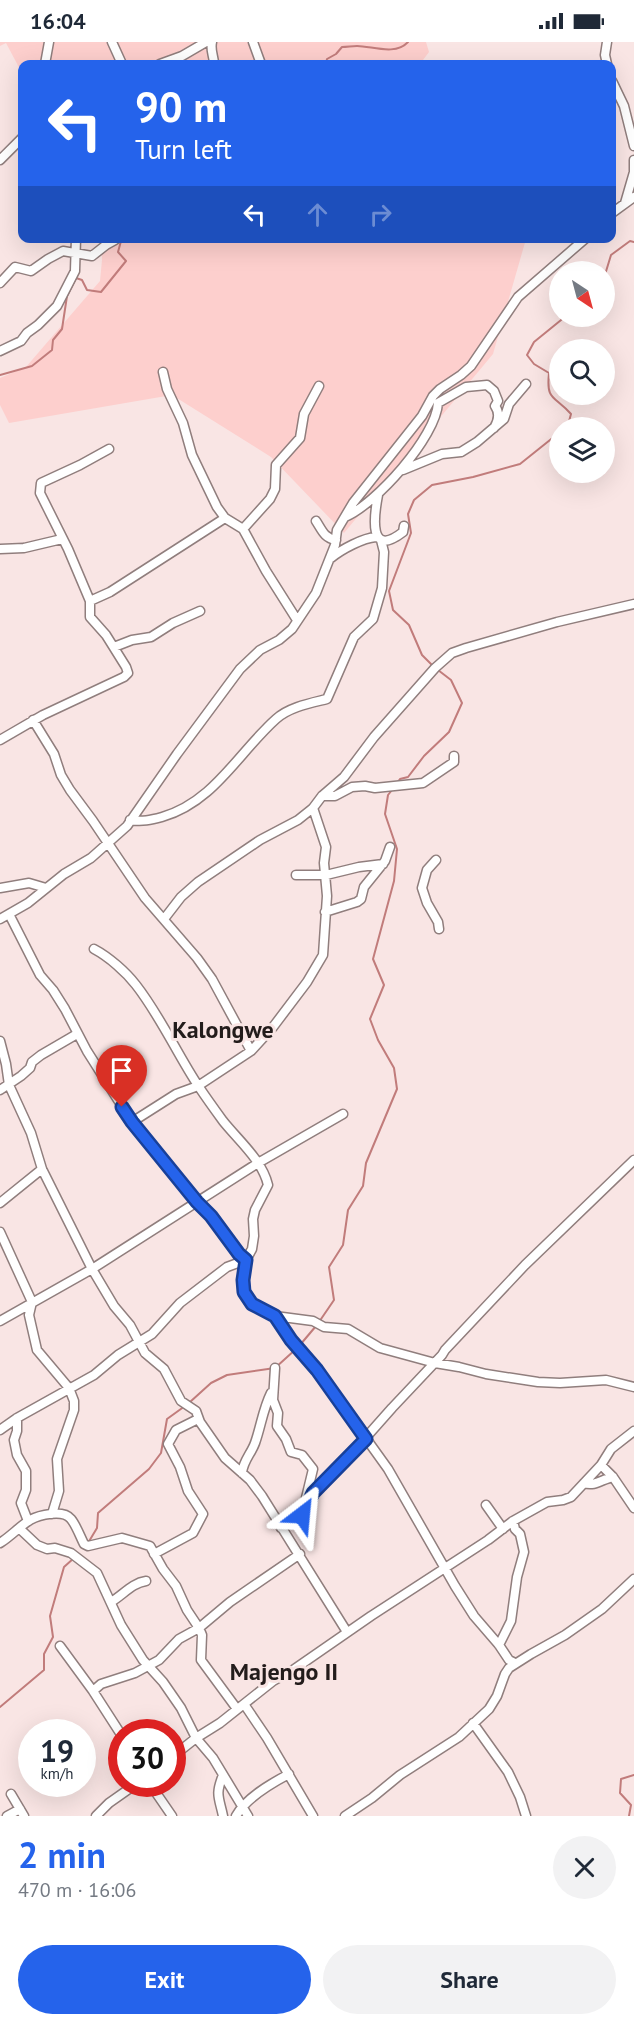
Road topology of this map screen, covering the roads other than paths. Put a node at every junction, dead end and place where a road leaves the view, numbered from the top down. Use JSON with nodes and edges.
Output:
{"nodes":[{"id":1,"x":49,"y":42,"type":"edge"},
{"id":2,"x":112,"y":42,"type":"edge"},
{"id":3,"x":206,"y":42,"type":"edge"},
{"id":4,"x":212,"y":42,"type":"edge"},
{"id":5,"x":253,"y":42,"type":"edge"},
{"id":6,"x":607,"y":42,"type":"edge"},
{"id":7,"x":46,"y":60,"type":"edge"},
{"id":8,"x":120,"y":60,"type":"edge"},
{"id":9,"x":171,"y":60,"type":"edge"},
{"id":10,"x":214,"y":60,"type":"edge"},
{"id":11,"x":260,"y":60,"type":"edge"},
{"id":12,"x":606,"y":60,"type":"edge"},
{"id":13,"x":616,"y":89,"type":"edge"},
{"id":14,"x":18,"y":142,"type":"edge"},
{"id":15,"x":634,"y":146,"type":"edge"},
{"id":16,"x":0,"y":160,"type":"edge"},
{"id":17,"x":634,"y":160,"type":"edge"},
{"id":18,"x":634,"y":197,"type":"edge"},
{"id":19,"x":625,"y":203,"type":"junction"},
{"id":20,"x":616,"y":210,"type":"edge"},
{"id":21,"x":76,"y":243,"type":"edge"},
{"id":22,"x":109,"y":243,"type":"edge"},
{"id":23,"x":580,"y":243,"type":"edge"},
{"id":24,"x":76,"y":252,"type":"junction"},
{"id":25,"x":0,"y":283,"type":"edge"},
{"id":26,"x":0,"y":351,"type":"edge"},
{"id":27,"x":163,"y":372,"type":"dead end"},
{"id":28,"x":461,"y":375,"type":"junction"},
{"id":29,"x":526,"y":384,"type":"dead end"},
{"id":30,"x":319,"y":386,"type":"dead end"},
{"id":31,"x":438,"y":403,"type":"junction"},
{"id":32,"x":422,"y":416,"type":"junction"},
{"id":33,"x":494,"y":428,"type":"junction"},
{"id":34,"x":108,"y":449,"type":"dead end"},
{"id":35,"x":397,"y":473,"type":"junction"},
{"id":36,"x":379,"y":491,"type":"junction"},
{"id":37,"x":345,"y":517,"type":"junction"},
{"id":38,"x":225,"y":518,"type":"junction"},
{"id":39,"x":316,"y":521,"type":"dead end"},
{"id":40,"x":404,"y":526,"type":"dead end"},
{"id":41,"x":243,"y":529,"type":"junction"},
{"id":42,"x":378,"y":538,"type":"junction"},
{"id":43,"x":62,"y":539,"type":"junction"},
{"id":44,"x":336,"y":540,"type":"junction"},
{"id":45,"x":0,"y":549,"type":"edge"},
{"id":46,"x":330,"y":559,"type":"junction"},
{"id":47,"x":90,"y":601,"type":"junction"},
{"id":48,"x":634,"y":604,"type":"edge"},
{"id":49,"x":200,"y":611,"type":"dead end"},
{"id":50,"x":297,"y":620,"type":"junction"},
{"id":51,"x":114,"y":647,"type":"junction"},
{"id":52,"x":33,"y":720,"type":"junction"},
{"id":53,"x":0,"y":740,"type":"edge"},
{"id":54,"x":454,"y":756,"type":"dead end"},
{"id":55,"x":322,"y":796,"type":"junction"},
{"id":56,"x":313,"y":808,"type":"junction"},
{"id":57,"x":130,"y":820,"type":"junction"},
{"id":58,"x":109,"y":844,"type":"junction"},
{"id":59,"x":390,"y":847,"type":"dead end"},
{"id":60,"x":436,"y":860,"type":"dead end"},
{"id":61,"x":383,"y":864,"type":"junction"},
{"id":62,"x":296,"y":875,"type":"dead end"},
{"id":63,"x":326,"y":875,"type":"junction"},
{"id":64,"x":0,"y":888,"type":"edge"},
{"id":65,"x":46,"y":888,"type":"junction"},
{"id":66,"x":325,"y":912,"type":"junction"},
{"id":67,"x":9,"y":914,"type":"junction"},
{"id":68,"x":0,"y":919,"type":"edge"},
{"id":69,"x":164,"y":919,"type":"junction"},
{"id":70,"x":438,"y":929,"type":"dead end"},
{"id":71,"x":94,"y":949,"type":"dead end"},
{"id":72,"x":77,"y":1034,"type":"junction"},
{"id":73,"x":0,"y":1041,"type":"edge"},
{"id":74,"x":250,"y":1051,"type":"junction"},
{"id":75,"x":9,"y":1085,"type":"junction"},
{"id":76,"x":198,"y":1086,"type":"junction"},
{"id":77,"x":0,"y":1090,"type":"edge"},
{"id":78,"x":343,"y":1114,"type":"dead end"},
{"id":79,"x":132,"y":1122,"type":"junction"},
{"id":80,"x":634,"y":1160,"type":"edge"},
{"id":81,"x":258,"y":1163,"type":"junction"},
{"id":82,"x":42,"y":1169,"type":"junction"},
{"id":83,"x":197,"y":1202,"type":"junction"},
{"id":84,"x":0,"y":1203,"type":"edge"},
{"id":85,"x":0,"y":1232,"type":"edge"},
{"id":86,"x":246,"y":1260,"type":"junction"},
{"id":87,"x":92,"y":1269,"type":"junction"},
{"id":88,"x":32,"y":1302,"type":"junction"},
{"id":89,"x":275,"y":1316,"type":"junction"},
{"id":90,"x":0,"y":1321,"type":"edge"},
{"id":91,"x":140,"y":1342,"type":"junction"},
{"id":92,"x":435,"y":1364,"type":"junction"},
{"id":93,"x":275,"y":1368,"type":"dead end"},
{"id":94,"x":275,"y":1387,"type":"junction"},
{"id":95,"x":634,"y":1387,"type":"edge"},
{"id":96,"x":69,"y":1388,"type":"junction"},
{"id":97,"x":17,"y":1418,"type":"junction"},
{"id":98,"x":198,"y":1419,"type":"junction"},
{"id":99,"x":0,"y":1430,"type":"edge"},
{"id":100,"x":634,"y":1431,"type":"edge"},
{"id":101,"x":366,"y":1439,"type":"junction"},
{"id":102,"x":601,"y":1465,"type":"junction"},
{"id":103,"x":242,"y":1473,"type":"junction"},
{"id":104,"x":613,"y":1478,"type":"junction"},
{"id":105,"x":584,"y":1483,"type":"junction"},
{"id":106,"x":486,"y":1505,"type":"dead end"},
{"id":107,"x":634,"y":1508,"type":"edge"},
{"id":108,"x":52,"y":1514,"type":"junction"},
{"id":109,"x":302,"y":1515,"type":"junction"},
{"id":110,"x":28,"y":1521,"type":"junction"},
{"id":111,"x":513,"y":1521,"type":"junction"},
{"id":112,"x":281,"y":1528,"type":"junction"},
{"id":113,"x":503,"y":1528,"type":"junction"},
{"id":114,"x":20,"y":1529,"type":"junction"},
{"id":115,"x":1,"y":1540,"type":"edge"},
{"id":116,"x":154,"y":1554,"type":"junction"},
{"id":117,"x":300,"y":1554,"type":"junction"},
{"id":118,"x":444,"y":1567,"type":"junction"},
{"id":119,"x":634,"y":1579,"type":"edge"},
{"id":120,"x":146,"y":1581,"type":"dead end"},
{"id":121,"x":111,"y":1602,"type":"junction"},
{"id":122,"x":199,"y":1628,"type":"junction"},
{"id":123,"x":347,"y":1632,"type":"junction"},
{"id":124,"x":499,"y":1645,"type":"junction"},
{"id":125,"x":60,"y":1646,"type":"dead end"},
{"id":126,"x":515,"y":1663,"type":"junction"},
{"id":127,"x":149,"y":1666,"type":"junction"},
{"id":128,"x":93,"y":1691,"type":"junction"},
{"id":129,"x":240,"y":1707,"type":"junction"},
{"id":130,"x":111,"y":1719,"type":"edge"},
{"id":131,"x":473,"y":1723,"type":"junction"},
{"id":132,"x":196,"y":1738,"type":"junction"},
{"id":133,"x":186,"y":1746,"type":"edge"},
{"id":134,"x":289,"y":1774,"type":"junction"},
{"id":135,"x":223,"y":1775,"type":"junction"},
{"id":136,"x":11,"y":1794,"type":"dead end"},
{"id":137,"x":118,"y":1797,"type":"edge"},
{"id":138,"x":159,"y":1797,"type":"edge"},
{"id":139,"x":242,"y":1806,"type":"junction"},
{"id":140,"x":22,"y":1812,"type":"edge"},
{"id":141,"x":99,"y":1815,"type":"edge"},
{"id":142,"x":7,"y":1816,"type":"edge"},
{"id":143,"x":172,"y":1816,"type":"edge"},
{"id":144,"x":223,"y":1816,"type":"edge"},
{"id":145,"x":236,"y":1816,"type":"edge"},
{"id":146,"x":248,"y":1816,"type":"edge"},
{"id":147,"x":312,"y":1816,"type":"edge"},
{"id":148,"x":345,"y":1816,"type":"edge"},
{"id":149,"x":526,"y":1816,"type":"edge"}],
"edges":[{"from":1,"to":7,"type":"street"},
{"from":2,"to":8,"type":"street"},
{"from":3,"to":9,"type":"street"},
{"from":4,"to":10,"type":"street"},
{"from":5,"to":11,"type":"street"},
{"from":6,"to":12,"type":"street"},
{"from":13,"to":15,"type":"street"},
{"from":14,"to":16,"type":"street"},
{"from":17,"to":19,"type":"street"},
{"from":18,"to":19,"type":"street"},
{"from":19,"to":20,"type":"street"},
{"from":21,"to":24,"type":"street"},
{"from":22,"to":24,"type":"street"},
{"from":23,"to":28,"type":"street"},
{"from":24,"to":25,"type":"street"},
{"from":24,"to":26,"type":"street"},
{"from":27,"to":38,"type":"street"},
{"from":28,"to":31,"type":"street"},
{"from":28,"to":32,"type":"street"},
{"from":29,"to":33,"type":"street"},
{"from":30,"to":41,"type":"street"},
{"from":31,"to":32,"type":"street"},
{"from":31,"to":33,"type":"street"},
{"from":31,"to":35,"type":"street"},
{"from":32,"to":37,"type":"street"},
{"from":33,"to":35,"type":"street"},
{"from":34,"to":43,"type":"street"},
{"from":35,"to":36,"type":"street"},
{"from":36,"to":37,"type":"street"},
{"from":36,"to":42,"type":"street"},
{"from":37,"to":44,"type":"street"},
{"from":38,"to":41,"type":"street"},
{"from":38,"to":47,"type":"street"},
{"from":39,"to":44,"type":"street"},
{"from":40,"to":42,"type":"street"},
{"from":41,"to":50,"type":"street"},
{"from":42,"to":46,"type":"street"},
{"from":42,"to":57,"type":"street"},
{"from":43,"to":45,"type":"street"},
{"from":43,"to":47,"type":"street"},
{"from":44,"to":46,"type":"street"},
{"from":46,"to":50,"type":"street"},
{"from":47,"to":51,"type":"street"},
{"from":48,"to":55,"type":"street"},
{"from":49,"to":51,"type":"street"},
{"from":50,"to":57,"type":"street"},
{"from":51,"to":52,"type":"street"},
{"from":52,"to":53,"type":"street"},
{"from":52,"to":58,"type":"street"},
{"from":54,"to":55,"type":"street"},
{"from":55,"to":56,"type":"street"},
{"from":56,"to":63,"type":"street"},
{"from":56,"to":69,"type":"street"},
{"from":57,"to":58,"type":"street"},
{"from":58,"to":65,"type":"street"},
{"from":58,"to":69,"type":"street"},
{"from":59,"to":61,"type":"street"},
{"from":60,"to":70,"type":"street"},
{"from":61,"to":63,"type":"street"},
{"from":61,"to":66,"type":"street"},
{"from":62,"to":63,"type":"street"},
{"from":63,"to":66,"type":"street"},
{"from":64,"to":65,"type":"street"},
{"from":65,"to":67,"type":"street"},
{"from":66,"to":74,"type":"street"},
{"from":67,"to":68,"type":"street"},
{"from":67,"to":72,"type":"street"},
{"from":69,"to":74,"type":"street"},
{"from":71,"to":76,"type":"street"},
{"from":72,"to":75,"type":"street"},
{"from":72,"to":79,"type":"street"},
{"from":73,"to":75,"type":"street"},
{"from":74,"to":76,"type":"street"},
{"from":75,"to":77,"type":"street"},
{"from":75,"to":82,"type":"street"},
{"from":76,"to":79,"type":"street"},
{"from":76,"to":81,"type":"street"},
{"from":78,"to":81,"type":"street"},
{"from":79,"to":83,"type":"street"},
{"from":80,"to":92,"type":"street"},
{"from":81,"to":83,"type":"street"},
{"from":81,"to":86,"type":"street"},
{"from":82,"to":84,"type":"street"},
{"from":82,"to":87,"type":"street"},
{"from":83,"to":86,"type":"street"},
{"from":83,"to":87,"type":"street"},
{"from":85,"to":88,"type":"street"},
{"from":86,"to":89,"type":"street"},
{"from":86,"to":91,"type":"street"},
{"from":87,"to":88,"type":"street"},
{"from":87,"to":91,"type":"street"},
{"from":88,"to":90,"type":"street"},
{"from":88,"to":96,"type":"street"},
{"from":89,"to":92,"type":"street"},
{"from":89,"to":101,"type":"street"},
{"from":91,"to":96,"type":"street"},
{"from":91,"to":98,"type":"street"},
{"from":92,"to":95,"type":"street"},
{"from":92,"to":101,"type":"street"},
{"from":93,"to":94,"type":"street"},
{"from":94,"to":103,"type":"street"},
{"from":94,"to":109,"type":"street"},
{"from":96,"to":97,"type":"street"},
{"from":96,"to":108,"type":"street"},
{"from":97,"to":99,"type":"street"},
{"from":97,"to":110,"type":"street"},
{"from":98,"to":103,"type":"street"},
{"from":98,"to":116,"type":"street"},
{"from":100,"to":102,"type":"street"},
{"from":101,"to":109,"type":"street"},
{"from":101,"to":118,"type":"street"},
{"from":102,"to":104,"type":"street"},
{"from":102,"to":105,"type":"street"},
{"from":103,"to":112,"type":"street"},
{"from":104,"to":105,"type":"street"},
{"from":104,"to":107,"type":"street"},
{"from":105,"to":111,"type":"street"},
{"from":106,"to":113,"type":"street"},
{"from":108,"to":110,"type":"street"},
{"from":108,"to":116,"type":"street"},
{"from":109,"to":112,"type":"street"},
{"from":110,"to":114,"type":"street"},
{"from":111,"to":113,"type":"street"},
{"from":111,"to":124,"type":"street"},
{"from":112,"to":117,"type":"street"},
{"from":113,"to":118,"type":"street"},
{"from":114,"to":115,"type":"street"},
{"from":114,"to":121,"type":"street"},
{"from":116,"to":122,"type":"street"},
{"from":117,"to":122,"type":"street"},
{"from":117,"to":123,"type":"street"},
{"from":118,"to":123,"type":"street"},
{"from":118,"to":124,"type":"street"},
{"from":119,"to":126,"type":"street"},
{"from":120,"to":121,"type":"street"},
{"from":121,"to":127,"type":"street"},
{"from":122,"to":127,"type":"street"},
{"from":122,"to":129,"type":"street"},
{"from":123,"to":129,"type":"street"},
{"from":124,"to":126,"type":"street"},
{"from":125,"to":128,"type":"street"},
{"from":126,"to":131,"type":"street"},
{"from":127,"to":128,"type":"street"},
{"from":127,"to":132,"type":"street"},
{"from":128,"to":130,"type":"street"},
{"from":129,"to":132,"type":"street"},
{"from":129,"to":134,"type":"street"},
{"from":131,"to":148,"type":"street"},
{"from":131,"to":149,"type":"street"},
{"from":132,"to":133,"type":"street"},
{"from":132,"to":135,"type":"street"},
{"from":134,"to":139,"type":"street"},
{"from":134,"to":147,"type":"street"},
{"from":135,"to":139,"type":"street"},
{"from":135,"to":144,"type":"street"},
{"from":136,"to":140,"type":"street"},
{"from":137,"to":141,"type":"street"},
{"from":138,"to":143,"type":"street"},
{"from":139,"to":145,"type":"street"},
{"from":139,"to":146,"type":"street"},
{"from":140,"to":142,"type":"street"}]}
